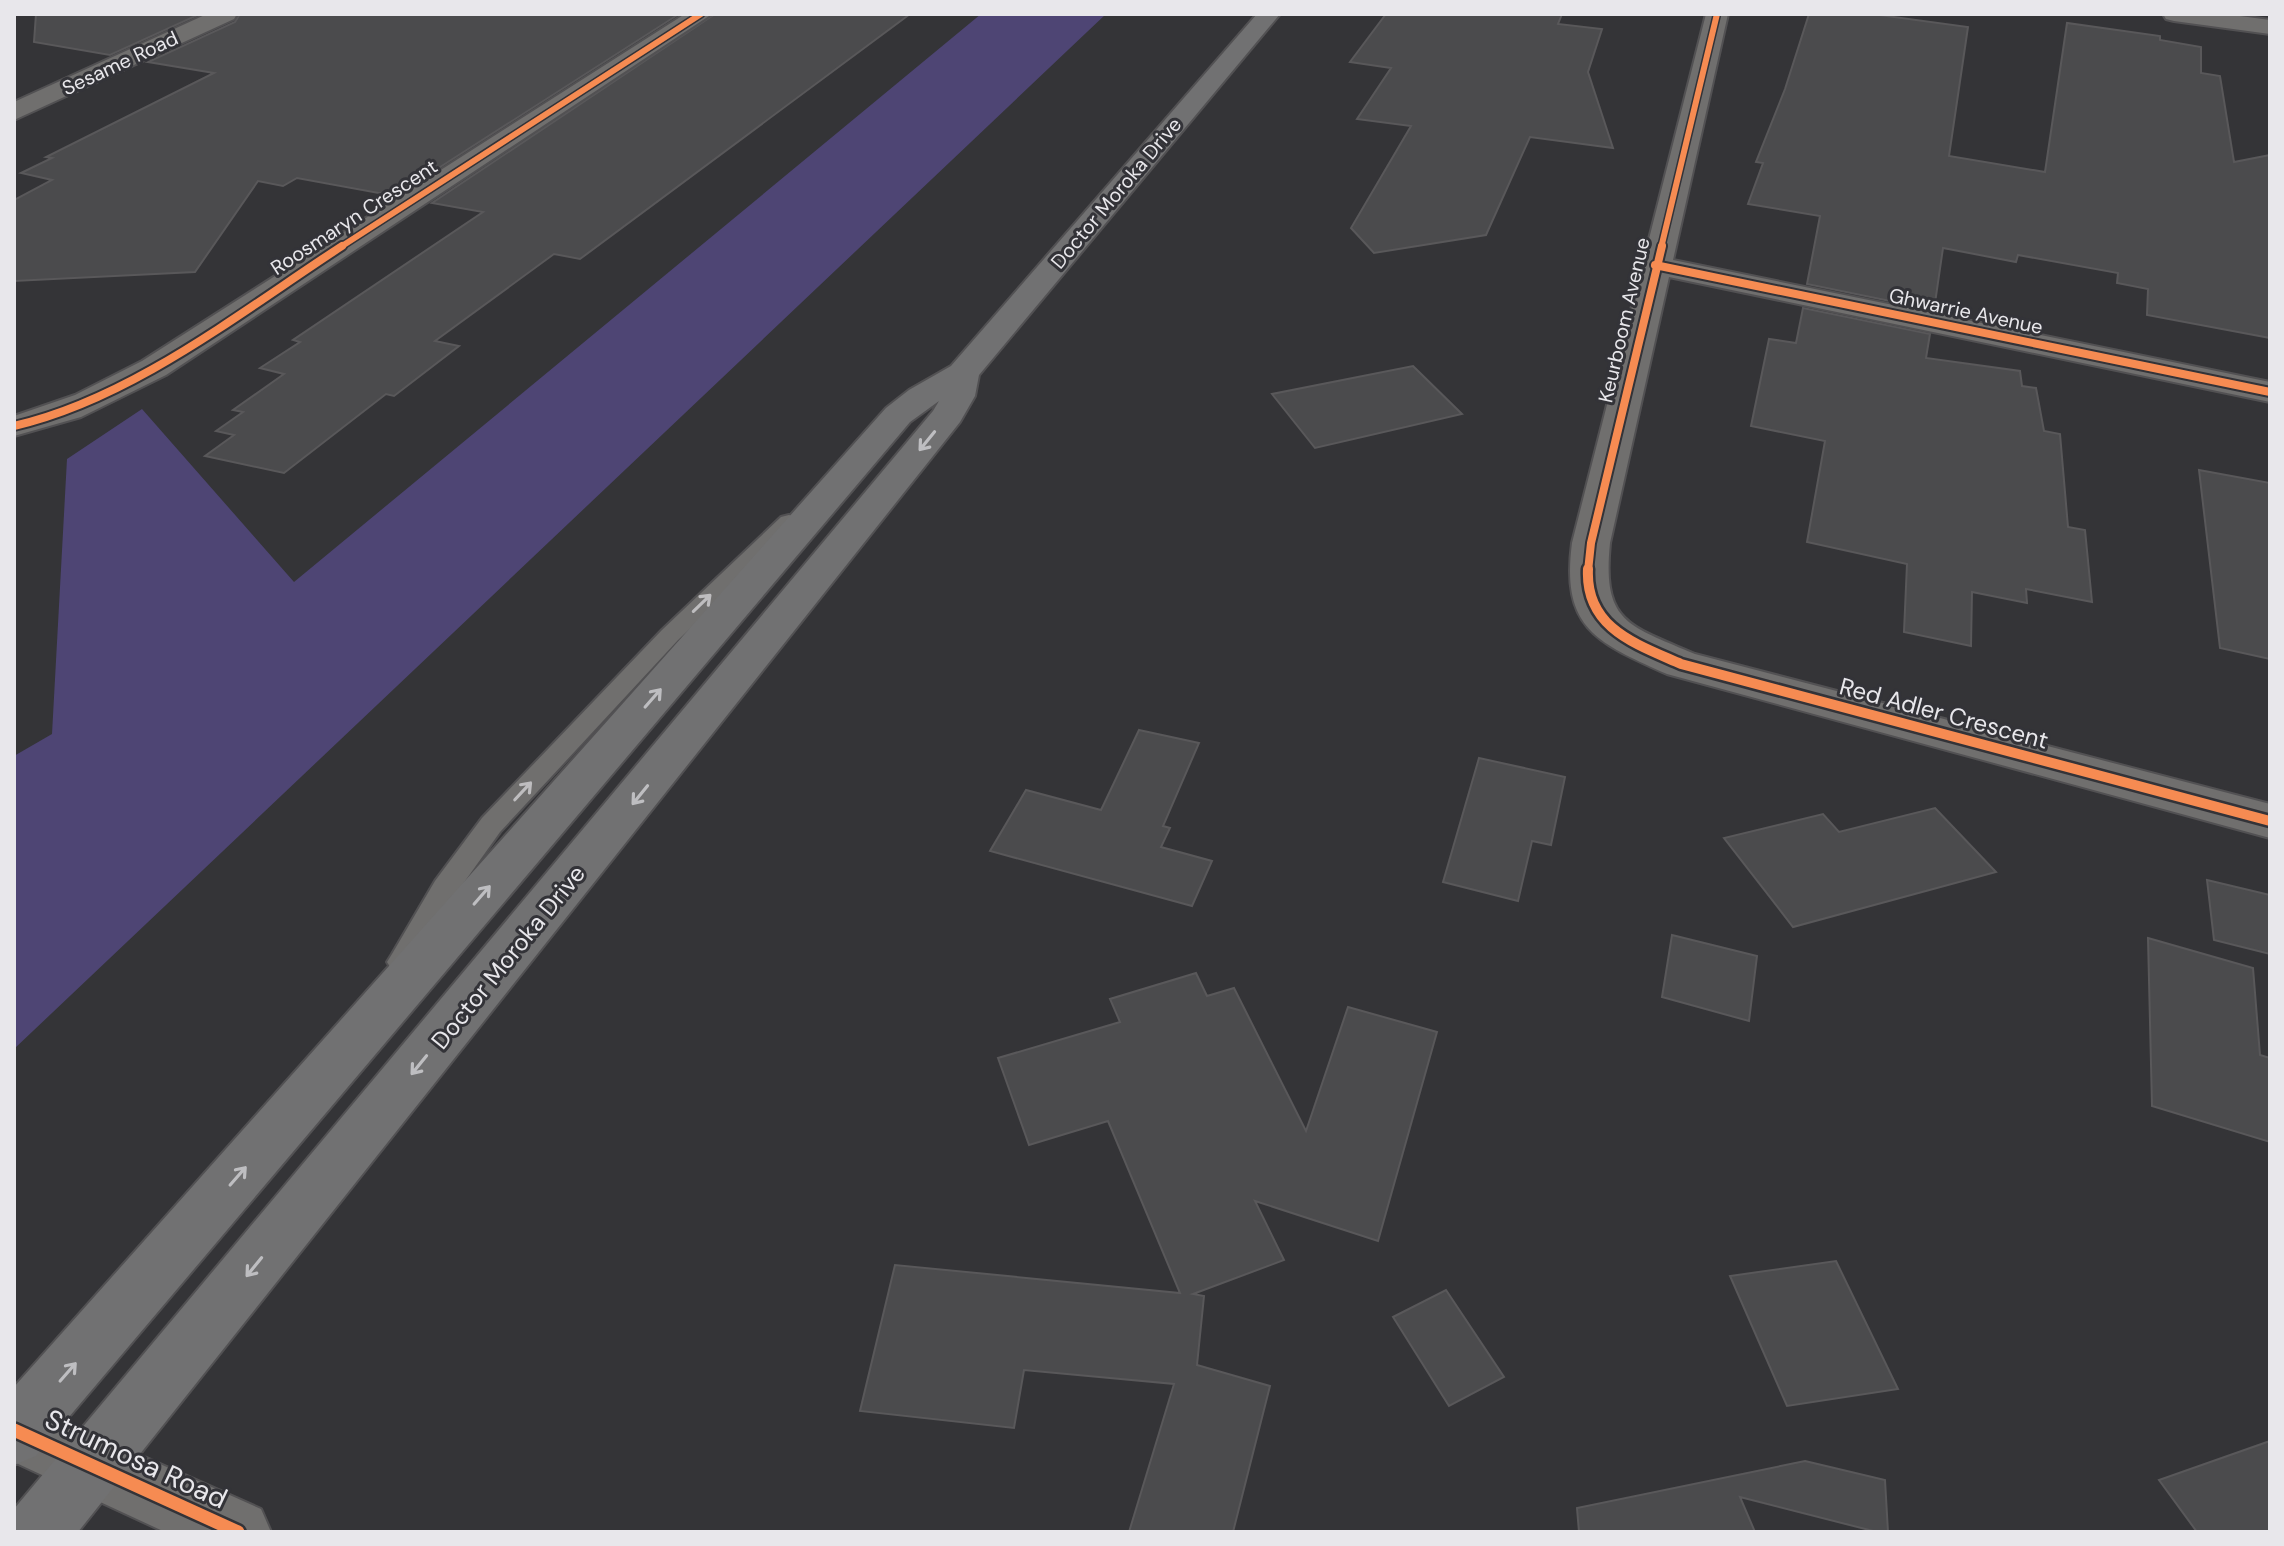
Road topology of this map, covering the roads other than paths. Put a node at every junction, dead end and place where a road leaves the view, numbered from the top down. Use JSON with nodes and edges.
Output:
{"nodes":[{"id":1,"x":226,"y":14,"type":"edge"},
{"id":2,"x":701,"y":14,"type":"edge"},
{"id":3,"x":1269,"y":14,"type":"edge"},
{"id":4,"x":1717,"y":14,"type":"edge"},
{"id":5,"x":2174,"y":14,"type":"edge"},
{"id":6,"x":2270,"y":27,"type":"edge"},
{"id":7,"x":26,"y":83,"type":"dead end"},
{"id":8,"x":62,"y":90,"type":"junction"},
{"id":9,"x":14,"y":112,"type":"edge"},
{"id":10,"x":1655,"y":265,"type":"junction"},
{"id":11,"x":963,"y":373,"type":"junction"},
{"id":12,"x":2270,"y":392,"type":"edge"},
{"id":13,"x":14,"y":426,"type":"edge"},
{"id":14,"x":1614,"y":627,"type":"joint"},
{"id":15,"x":2270,"y":821,"type":"edge"},
{"id":16,"x":15,"y":1432,"type":"edge"},
{"id":17,"x":93,"y":1463,"type":"junction"},
{"id":18,"x":37,"y":1532,"type":"edge"},
{"id":19,"x":238,"y":1532,"type":"edge"}],
"edges":[{"from":1,"to":8,"type":"street","name":"Sesame Road"},
{"from":2,"to":13,"type":"street","name":"Roosmaryn Crescent"},
{"from":3,"to":11,"type":"main road","name":"Doctor Moroka Drive"},
{"from":4,"to":10,"type":"street","name":"Keurboom Avenue"},
{"from":5,"to":6,"type":"street"},
{"from":7,"to":8,"type":"street"},
{"from":8,"to":9,"type":"street","name":"Sesame Road"},
{"from":10,"to":12,"type":"street","name":"Ghwarrie Avenue"},
{"from":10,"to":14,"type":"street","name":"Keurboom Avenue"},
{"from":16,"to":11,"type":"main road","name":"Doctor Moroka Drive","one_way":true},
{"from":11,"to":17,"type":"main road","name":"Doctor Moroka Drive","one_way":true},
{"from":14,"to":15,"type":"street","name":"Red Adler Crescent"},
{"from":16,"to":17,"type":"street","name":"Strumosa Road"},
{"from":17,"to":18,"type":"main road","name":"Doctor Moroka Drive"},
{"from":17,"to":19,"type":"street","name":"Strumosa Road"}]}
